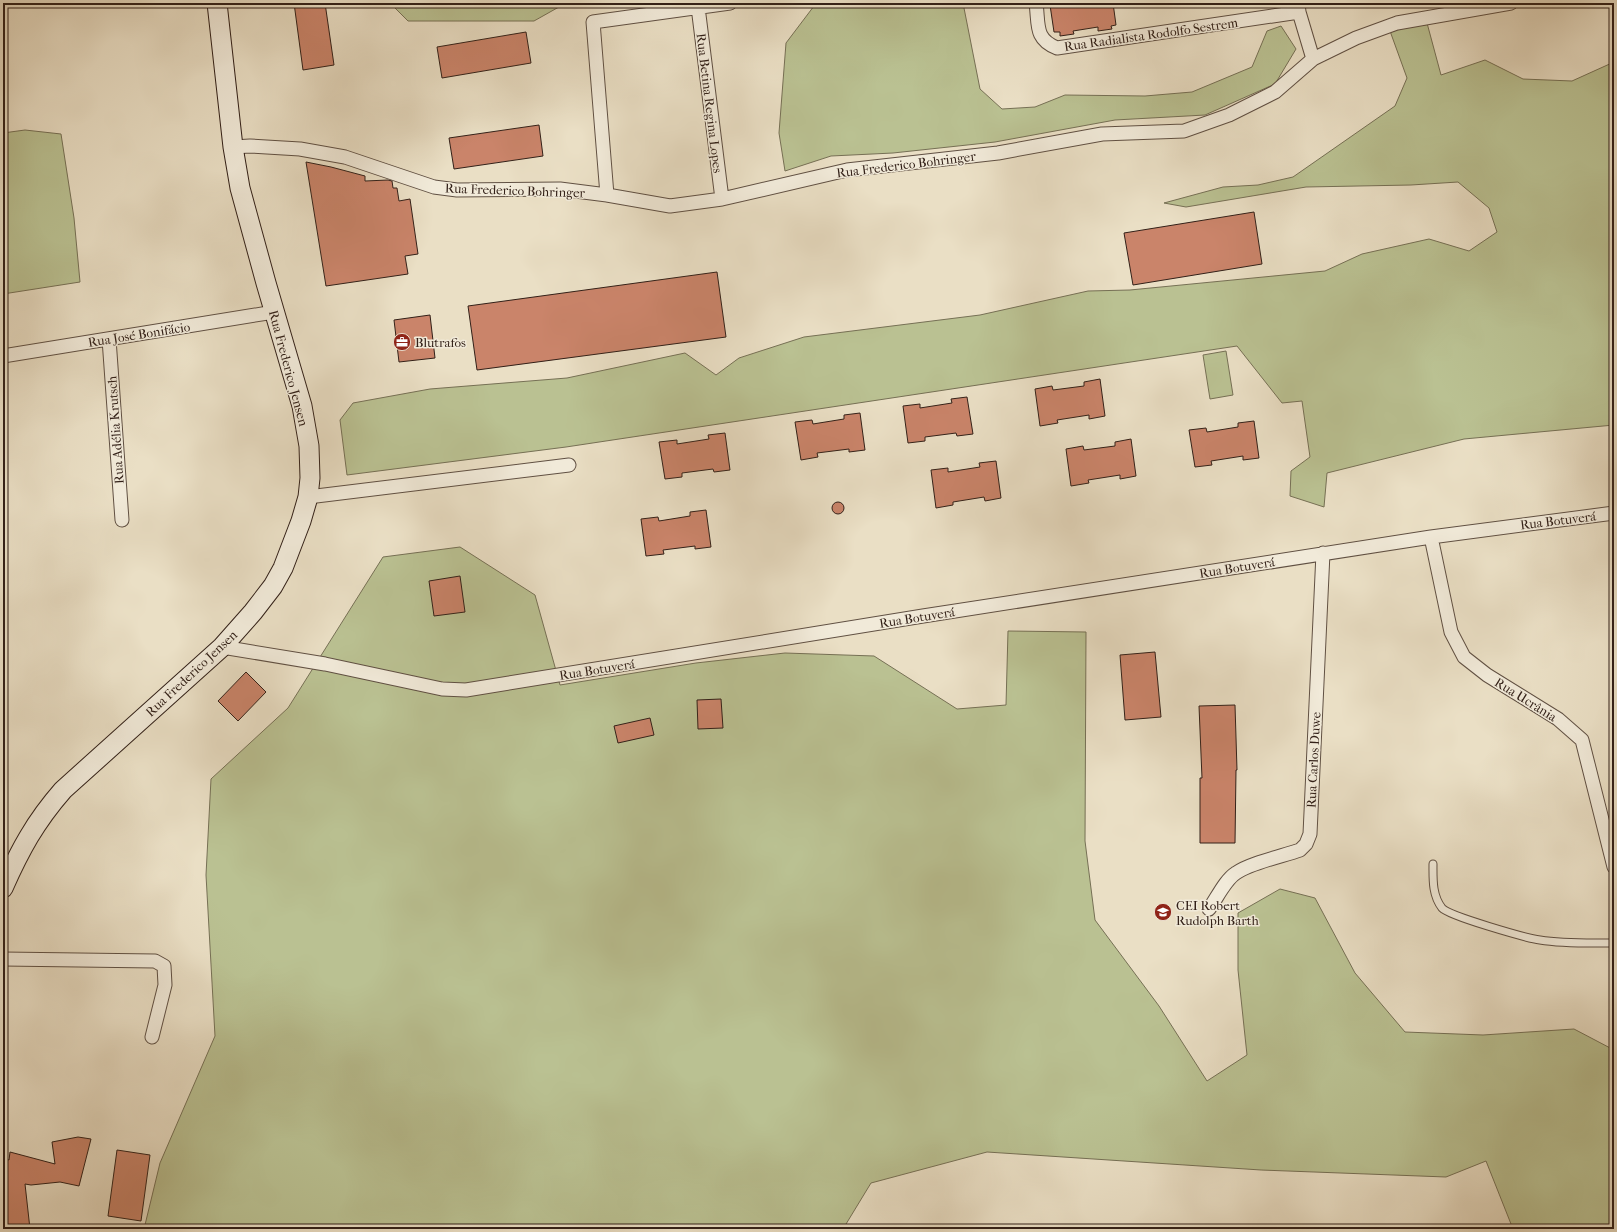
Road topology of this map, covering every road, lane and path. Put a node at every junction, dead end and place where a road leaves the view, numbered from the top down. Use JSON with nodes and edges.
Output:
{"nodes":[{"id":1,"x":217,"y":3,"type":"edge"},
{"id":2,"x":730,"y":3,"type":"edge"},
{"id":3,"x":1036,"y":3,"type":"edge"},
{"id":4,"x":1511,"y":3,"type":"edge"},
{"id":5,"x":698,"y":7,"type":"junction"},
{"id":6,"x":1298,"y":8,"type":"edge"},
{"id":7,"x":1313,"y":58,"type":"junction"},
{"id":8,"x":232,"y":147,"type":"junction"},
{"id":9,"x":607,"y":195,"type":"junction"},
{"id":10,"x":722,"y":199,"type":"junction"},
{"id":11,"x":274,"y":312,"type":"junction"},
{"id":12,"x":109,"y":339,"type":"junction"},
{"id":13,"x":3,"y":356,"type":"edge"},
{"id":14,"x":569,"y":465,"type":"dead end"},
{"id":15,"x":308,"y":498,"type":"junction"},
{"id":16,"x":1614,"y":513,"type":"edge"},
{"id":17,"x":122,"y":520,"type":"dead end"},
{"id":18,"x":1431,"y":537,"type":"junction"},
{"id":19,"x":1323,"y":553,"type":"junction"},
{"id":20,"x":222,"y":647,"type":"junction"},
{"id":21,"x":1434,"y":864,"type":"dead end"},
{"id":22,"x":1614,"y":868,"type":"edge"},
{"id":23,"x":3,"y":888,"type":"edge"},
{"id":24,"x":1209,"y":909,"type":"dead end"},
{"id":25,"x":1614,"y":943,"type":"edge"},
{"id":26,"x":3,"y":959,"type":"edge"},
{"id":27,"x":152,"y":1037,"type":"dead end"}],
"edges":[{"from":1,"to":8,"type":"main road","name":"Rua Frederico Jensen"},
{"from":2,"to":5,"type":"street"},
{"from":3,"to":6,"type":"street","name":"Rua Radialista Rodolfo Sestrem"},
{"from":4,"to":7,"type":"street","name":"Rua Frederico Bohringer"},
{"from":5,"to":9,"type":"street"},
{"from":5,"to":10,"type":"street","name":"Rua Betina Regina Lopes"},
{"from":6,"to":7,"type":"street"},
{"from":7,"to":10,"type":"street","name":"Rua Frederico Bohringer"},
{"from":8,"to":9,"type":"street","name":"Rua Frederico Bohringer"},
{"from":8,"to":11,"type":"main road","name":"Rua Frederico Jensen"},
{"from":9,"to":10,"type":"street","name":"Rua Frederico Bohringer"},
{"from":11,"to":12,"type":"street","name":"Rua José Bonifácio"},
{"from":11,"to":15,"type":"main road","name":"Rua Frederico Jensen"},
{"from":12,"to":13,"type":"street","name":"Rua José Bonifácio"},
{"from":12,"to":17,"type":"street","name":"Rua Adélia Krutsch"},
{"from":14,"to":15,"type":"street"},
{"from":15,"to":20,"type":"main road","name":"Rua Frederico Jensen"},
{"from":16,"to":18,"type":"street","name":"Rua Botuverá"},
{"from":18,"to":19,"type":"street","name":"Rua Botuverá"},
{"from":18,"to":22,"type":"street","name":"Rua Ucrânia"},
{"from":19,"to":20,"type":"street","name":"Rua Botuverá"},
{"from":19,"to":24,"type":"street","name":"Rua Carlos Duwe"},
{"from":20,"to":23,"type":"main road","name":"Rua Frederico Jensen"},
{"from":21,"to":25,"type":"lane"},
{"from":26,"to":27,"type":"street"}]}
